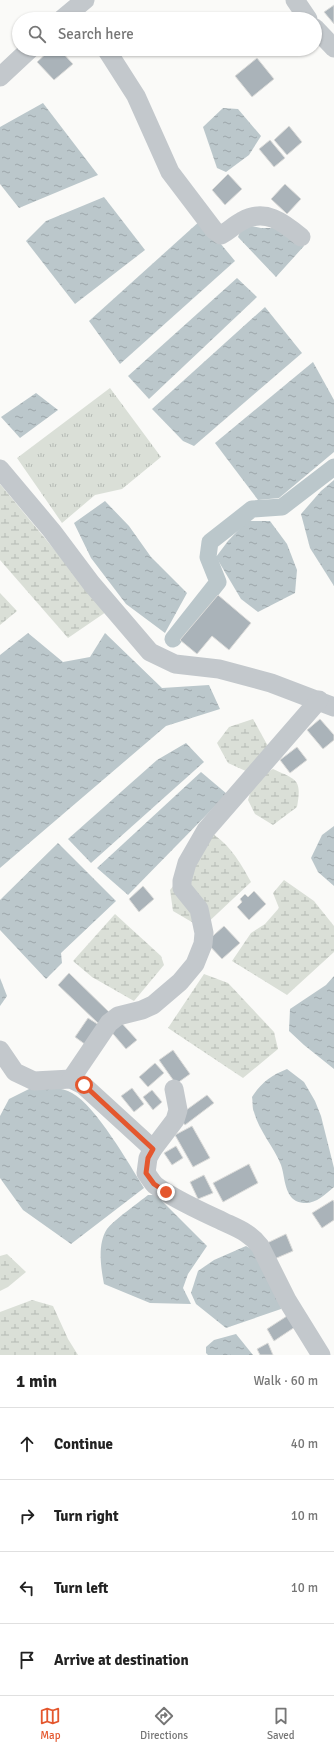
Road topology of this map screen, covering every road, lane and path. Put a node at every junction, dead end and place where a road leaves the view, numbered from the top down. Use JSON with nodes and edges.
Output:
{"nodes":[{"id":1,"x":295,"y":0,"type":"edge"},
{"id":2,"x":80,"y":6,"type":"edge"},
{"id":3,"x":72,"y":12,"type":"edge"},
{"id":4,"x":303,"y":12,"type":"edge"},
{"id":5,"x":322,"y":35,"type":"edge"},
{"id":6,"x":334,"y":48,"type":"edge"},
{"id":7,"x":22,"y":56,"type":"edge"},
{"id":8,"x":110,"y":56,"type":"edge"},
{"id":9,"x":0,"y":77,"type":"edge"},
{"id":10,"x":300,"y":237,"type":"dead end"},
{"id":11,"x":0,"y":469,"type":"edge"},
{"id":12,"x":327,"y":703,"type":"edge"},
{"id":13,"x":0,"y":1050,"type":"edge"},
{"id":14,"x":71,"y":1079,"type":"junction"},
{"id":15,"x":174,"y":1089,"type":"dead end"},
{"id":16,"x":153,"y":1149,"type":"junction"},
{"id":17,"x":321,"y":1355,"type":"edge"}],
"edges":[{"from":1,"to":4,"type":"street"},
{"from":2,"to":3,"type":"street"},
{"from":5,"to":6,"type":"street"},
{"from":7,"to":9,"type":"street"},
{"from":8,"to":10,"type":"street"},
{"from":11,"to":12,"type":"street"},
{"from":12,"to":14,"type":"street"},
{"from":13,"to":14,"type":"street"},
{"from":14,"to":16,"type":"street"},
{"from":15,"to":16,"type":"street"},
{"from":16,"to":17,"type":"street"}]}
